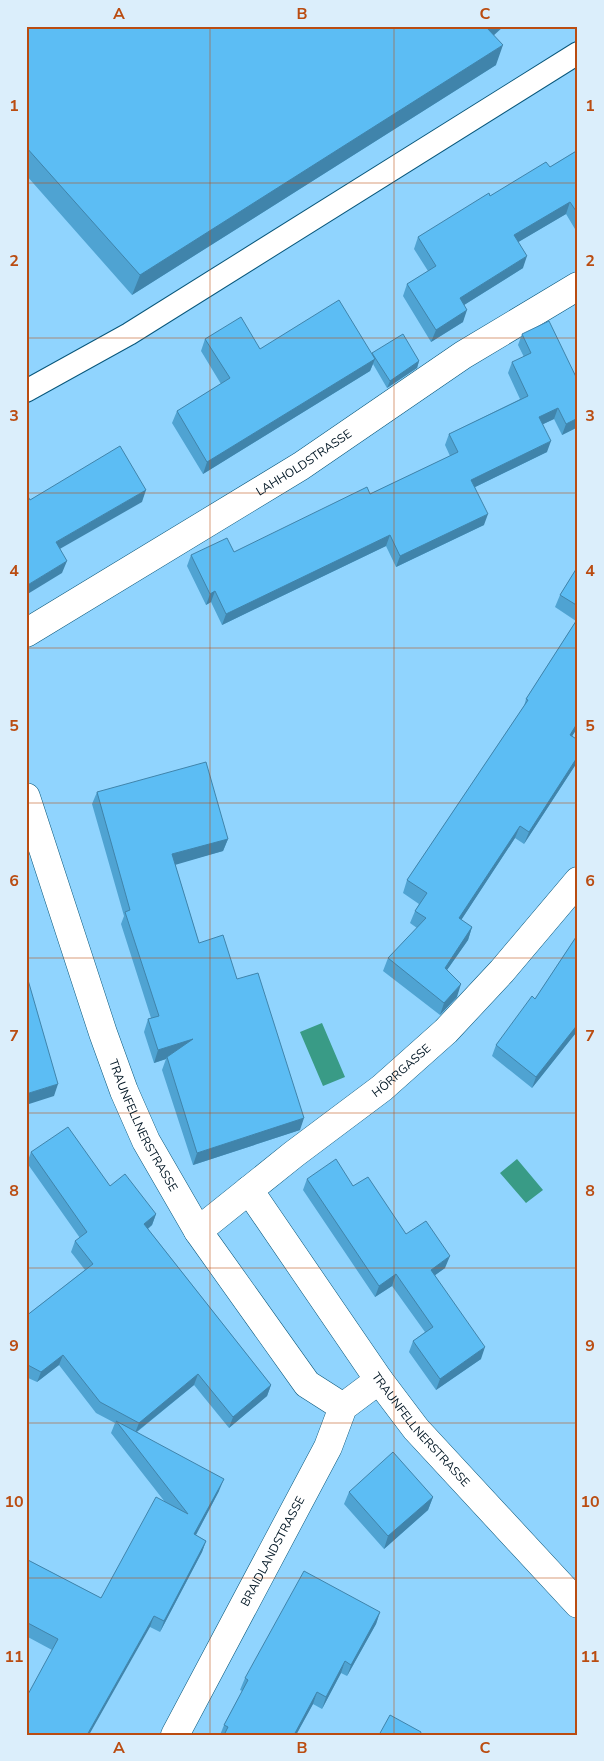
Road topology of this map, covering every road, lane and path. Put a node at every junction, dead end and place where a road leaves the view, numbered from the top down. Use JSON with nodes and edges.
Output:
{"nodes":[{"id":1,"x":578,"y":53,"type":"edge"},
{"id":2,"x":578,"y":286,"type":"edge"},
{"id":3,"x":26,"y":391,"type":"edge"},
{"id":4,"x":26,"y":633,"type":"edge"},
{"id":5,"x":26,"y":797,"type":"edge"},
{"id":6,"x":578,"y":881,"type":"edge"},
{"id":7,"x":249,"y":1190,"type":"junction"},
{"id":8,"x":198,"y":1232,"type":"junction"},
{"id":9,"x":379,"y":1380,"type":"junction"},
{"id":10,"x":343,"y":1406,"type":"junction"},
{"id":11,"x":578,"y":1604,"type":"edge"},
{"id":12,"x":174,"y":1735,"type":"edge"}],
"edges":[{"from":1,"to":3,"type":"lane"},
{"from":2,"to":4,"type":"street","name":"LAHHOLDSTRASSE"},
{"from":5,"to":8,"type":"street","name":"TRAUNFELLNERSTRASSE"},
{"from":6,"to":7,"type":"street","name":"HÖRRGASSE"},
{"from":7,"to":8,"type":"street","name":"HÖRRGASSE"},
{"from":7,"to":9,"type":"street","name":"TRAUNFELLNERSTRASSE"},
{"from":8,"to":10,"type":"street","name":"TRAUNFELLNERSTRASSE"},
{"from":9,"to":10,"type":"street"},
{"from":9,"to":11,"type":"street","name":"TRAUNFELLNERSTRASSE"},
{"from":10,"to":12,"type":"street","name":"BRAIDLANDSTRASSE"}]}
